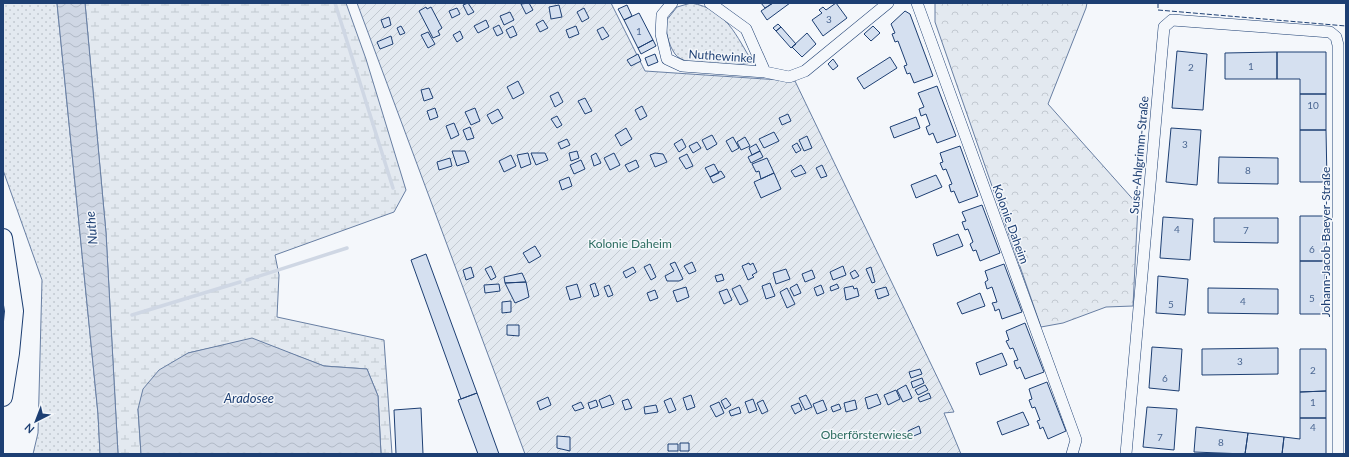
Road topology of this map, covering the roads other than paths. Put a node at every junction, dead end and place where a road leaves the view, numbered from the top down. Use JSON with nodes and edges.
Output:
{"nodes":[{"id":1,"x":672,"y":3,"type":"edge"},
{"id":2,"x":710,"y":3,"type":"edge"},
{"id":3,"x":888,"y":3,"type":"edge"},
{"id":4,"x":917,"y":3,"type":"edge"},
{"id":5,"x":1330,"y":32,"type":"joint"},
{"id":6,"x":765,"y":72,"type":"junction"},
{"id":7,"x":3,"y":238,"type":"edge"},
{"id":8,"x":3,"y":397,"type":"edge"},
{"id":9,"x":1072,"y":454,"type":"edge"},
{"id":10,"x":1126,"y":454,"type":"edge"},
{"id":11,"x":1338,"y":454,"type":"edge"}],
"edges":[{"from":1,"to":6,"type":"street","name":"Nuthewinkel"},
{"from":2,"to":6,"type":"street","name":"Nuthewinkel"},
{"from":3,"to":6,"type":"street","name":"Nuthewinkel"},
{"from":4,"to":9,"type":"street","name":"Kolonie Daheim"},
{"from":5,"to":10,"type":"street","name":"Suse-Ahlgrimm-Straße"},
{"from":5,"to":11,"type":"street","name":"Johann-Jacob-Baeyer-Straße"},
{"from":7,"to":8,"type":"highway"}]}
